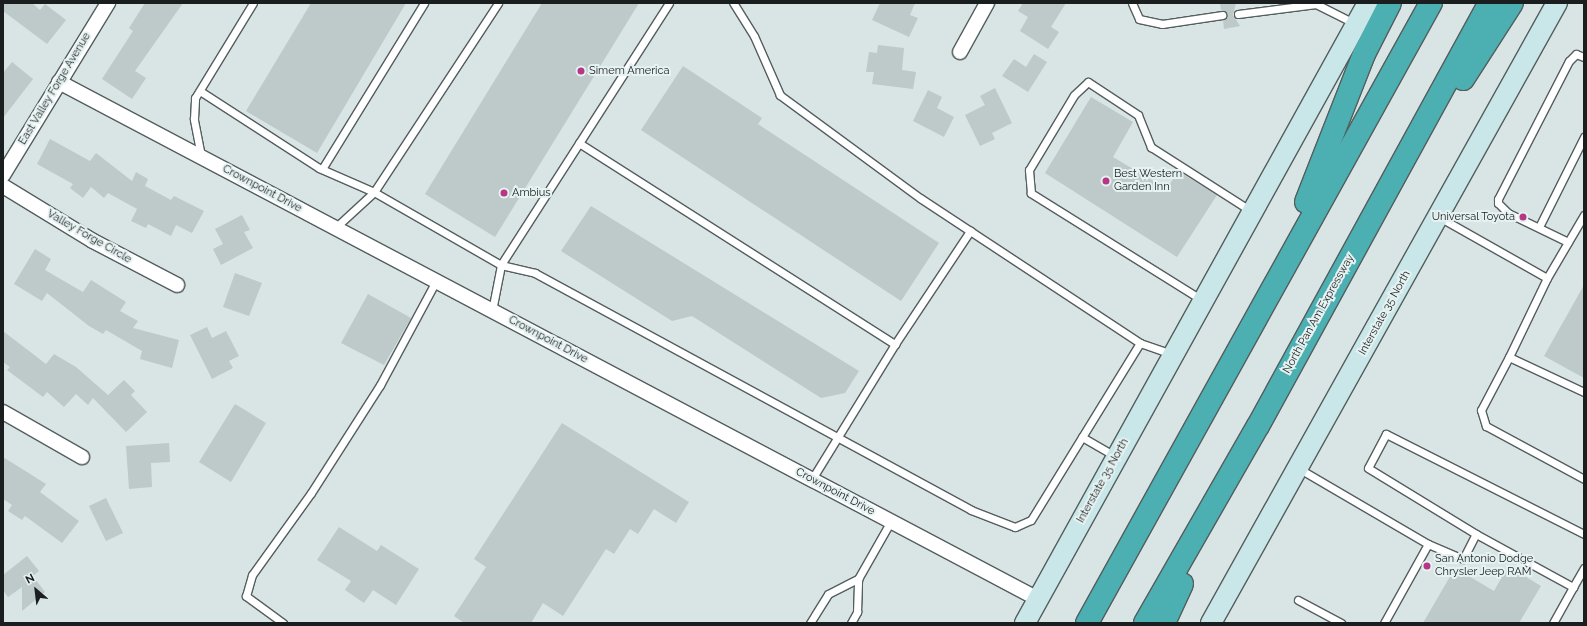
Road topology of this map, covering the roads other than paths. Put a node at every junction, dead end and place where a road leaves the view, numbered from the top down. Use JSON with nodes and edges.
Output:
{"nodes":[{"id":1,"x":108,"y":3,"type":"edge"},
{"id":2,"x":252,"y":3,"type":"edge"},
{"id":3,"x":424,"y":3,"type":"edge"},
{"id":4,"x":498,"y":3,"type":"edge"},
{"id":5,"x":669,"y":3,"type":"edge"},
{"id":6,"x":733,"y":3,"type":"edge"},
{"id":7,"x":987,"y":3,"type":"edge"},
{"id":8,"x":1132,"y":3,"type":"edge"},
{"id":9,"x":1368,"y":3,"type":"edge"},
{"id":10,"x":1390,"y":3,"type":"edge"},
{"id":11,"x":1431,"y":3,"type":"edge"},
{"id":12,"x":1490,"y":3,"type":"edge"},
{"id":13,"x":1512,"y":3,"type":"edge"},
{"id":14,"x":1557,"y":3,"type":"edge"},
{"id":15,"x":1238,"y":14,"type":"dead end"},
{"id":16,"x":1222,"y":15,"type":"dead end"},
{"id":17,"x":1356,"y":24,"type":"junction"},
{"id":18,"x":960,"y":52,"type":"dead end"},
{"id":19,"x":1584,"y":56,"type":"edge"},
{"id":20,"x":58,"y":82,"type":"junction"},
{"id":21,"x":200,"y":91,"type":"junction"},
{"id":22,"x":1584,"y":137,"type":"edge"},
{"id":23,"x":579,"y":143,"type":"junction"},
{"id":24,"x":201,"y":158,"type":"junction"},
{"id":25,"x":322,"y":169,"type":"junction"},
{"id":26,"x":3,"y":177,"type":"edge"},
{"id":27,"x":374,"y":192,"type":"junction"},
{"id":28,"x":1251,"y":211,"type":"junction"},
{"id":29,"x":1584,"y":215,"type":"edge"},
{"id":30,"x":1373,"y":216,"type":"junction"},
{"id":31,"x":1439,"y":217,"type":"junction"},
{"id":32,"x":1540,"y":227,"type":"junction"},
{"id":33,"x":335,"y":228,"type":"junction"},
{"id":34,"x":970,"y":231,"type":"junction"},
{"id":35,"x":1568,"y":242,"type":"junction"},
{"id":36,"x":501,"y":265,"type":"junction"},
{"id":37,"x":1548,"y":278,"type":"junction"},
{"id":38,"x":436,"y":281,"type":"junction"},
{"id":39,"x":1277,"y":281,"type":"junction"},
{"id":40,"x":177,"y":285,"type":"dead end"},
{"id":41,"x":1202,"y":300,"type":"junction"},
{"id":42,"x":492,"y":311,"type":"junction"},
{"id":43,"x":1140,"y":343,"type":"junction"},
{"id":44,"x":895,"y":344,"type":"junction"},
{"id":45,"x":1172,"y":354,"type":"junction"},
{"id":46,"x":1508,"y":356,"type":"junction"},
{"id":47,"x":1584,"y":392,"type":"edge"},
{"id":48,"x":3,"y":412,"type":"edge"},
{"id":49,"x":1258,"y":426,"type":"junction"},
{"id":50,"x":1082,"y":437,"type":"junction"},
{"id":51,"x":835,"y":438,"type":"junction"},
{"id":52,"x":82,"y":457,"type":"dead end"},
{"id":53,"x":1116,"y":457,"type":"junction"},
{"id":54,"x":1298,"y":468,"type":"junction"},
{"id":55,"x":812,"y":479,"type":"junction"},
{"id":56,"x":1584,"y":479,"type":"edge"},
{"id":57,"x":1158,"y":497,"type":"junction"},
{"id":58,"x":891,"y":521,"type":"junction"},
{"id":59,"x":1476,"y":534,"type":"junction"},
{"id":60,"x":1584,"y":534,"type":"edge"},
{"id":61,"x":1428,"y":544,"type":"junction"},
{"id":62,"x":1584,"y":568,"type":"edge"},
{"id":63,"x":858,"y":579,"type":"junction"},
{"id":64,"x":1573,"y":587,"type":"junction"},
{"id":65,"x":1038,"y":599,"type":"junction"},
{"id":66,"x":1298,"y":600,"type":"dead end"},
{"id":67,"x":283,"y":623,"type":"edge"},
{"id":68,"x":810,"y":623,"type":"edge"},
{"id":69,"x":850,"y":623,"type":"edge"},
{"id":70,"x":1025,"y":623,"type":"edge"},
{"id":71,"x":1074,"y":623,"type":"edge"},
{"id":72,"x":1087,"y":623,"type":"edge"},
{"id":73,"x":1145,"y":623,"type":"edge"},
{"id":74,"x":1164,"y":623,"type":"edge"},
{"id":75,"x":1211,"y":623,"type":"edge"},
{"id":76,"x":1341,"y":623,"type":"edge"},
{"id":77,"x":1384,"y":623,"type":"edge"},
{"id":78,"x":1553,"y":623,"type":"edge"}],
"edges":[{"from":1,"to":20,"type":"street","name":"East Valley Forge Avenue"},
{"from":2,"to":21,"type":"lane"},
{"from":3,"to":25,"type":"lane"},
{"from":4,"to":27,"type":"lane"},
{"from":5,"to":23,"type":"lane"},
{"from":6,"to":34,"type":"lane"},
{"from":7,"to":18,"type":"street"},
{"from":8,"to":16,"type":"lane"},
{"from":9,"to":17,"type":"main road","name":"Interstate 35 North"},
{"from":10,"to":39,"type":"highway"},
{"from":11,"to":39,"type":"highway"},
{"from":12,"to":30,"type":"highway","name":"North Pan Am Expressway"},
{"from":13,"to":30,"type":"highway"},
{"from":14,"to":31,"type":"main road","name":"Interstate 35 North"},
{"from":15,"to":17,"type":"lane"},
{"from":17,"to":28,"type":"main road","name":"Interstate 35 North"},
{"from":19,"to":32,"type":"lane"},
{"from":20,"to":24,"type":"street","name":"Crownpoint Drive"},
{"from":20,"to":26,"type":"street","name":"East Valley Forge Avenue"},
{"from":21,"to":24,"type":"lane"},
{"from":21,"to":25,"type":"lane"},
{"from":22,"to":32,"type":"lane"},
{"from":23,"to":36,"type":"lane"},
{"from":23,"to":44,"type":"lane"},
{"from":24,"to":33,"type":"street","name":"Crownpoint Drive"},
{"from":25,"to":27,"type":"lane"},
{"from":26,"to":40,"type":"street","name":"Valley Forge Circle"},
{"from":27,"to":33,"type":"lane"},
{"from":27,"to":36,"type":"lane"},
{"from":28,"to":41,"type":"main road","name":"Interstate 35 North"},
{"from":28,"to":41,"type":"lane"},
{"from":29,"to":35,"type":"lane"},
{"from":30,"to":49,"type":"highway","name":"North Pan Am Expressway"},
{"from":31,"to":37,"type":"lane"},
{"from":31,"to":54,"type":"main road","name":"Interstate 35 North"},
{"from":32,"to":35,"type":"lane"},
{"from":33,"to":38,"type":"street","name":"Crownpoint Drive"},
{"from":34,"to":43,"type":"lane"},
{"from":34,"to":44,"type":"lane"},
{"from":35,"to":37,"type":"lane"},
{"from":36,"to":42,"type":"lane"},
{"from":36,"to":51,"type":"lane"},
{"from":37,"to":46,"type":"lane"},
{"from":38,"to":42,"type":"street","name":"Crownpoint Drive"},
{"from":38,"to":67,"type":"lane"},
{"from":39,"to":57,"type":"highway"},
{"from":41,"to":45,"type":"main road","name":"Interstate 35 North"},
{"from":42,"to":55,"type":"street","name":"Crownpoint Drive"},
{"from":43,"to":45,"type":"lane"},
{"from":43,"to":50,"type":"lane"},
{"from":44,"to":51,"type":"lane"},
{"from":45,"to":53,"type":"main road","name":"Interstate 35 North"},
{"from":46,"to":47,"type":"lane"},
{"from":46,"to":56,"type":"lane"},
{"from":48,"to":52,"type":"street"},
{"from":49,"to":73,"type":"highway","name":"North Pan Am Expressway"},
{"from":49,"to":74,"type":"highway"},
{"from":50,"to":51,"type":"lane"},
{"from":50,"to":53,"type":"lane"},
{"from":51,"to":55,"type":"lane"},
{"from":53,"to":65,"type":"main road","name":"Interstate 35 North"},
{"from":54,"to":61,"type":"lane"},
{"from":54,"to":75,"type":"main road","name":"Interstate 35 North"},
{"from":55,"to":58,"type":"street","name":"Crownpoint Drive"},
{"from":57,"to":71,"type":"highway"},
{"from":57,"to":72,"type":"highway"},
{"from":58,"to":63,"type":"lane"},
{"from":58,"to":65,"type":"street","name":"Crownpoint Drive"},
{"from":59,"to":60,"type":"lane"},
{"from":59,"to":61,"type":"lane"},
{"from":59,"to":64,"type":"lane"},
{"from":61,"to":77,"type":"lane"},
{"from":62,"to":64,"type":"lane"},
{"from":63,"to":68,"type":"lane"},
{"from":63,"to":69,"type":"lane"},
{"from":64,"to":78,"type":"lane"},
{"from":65,"to":70,"type":"main road","name":"Interstate 35 North"},
{"from":66,"to":76,"type":"lane"}]}
